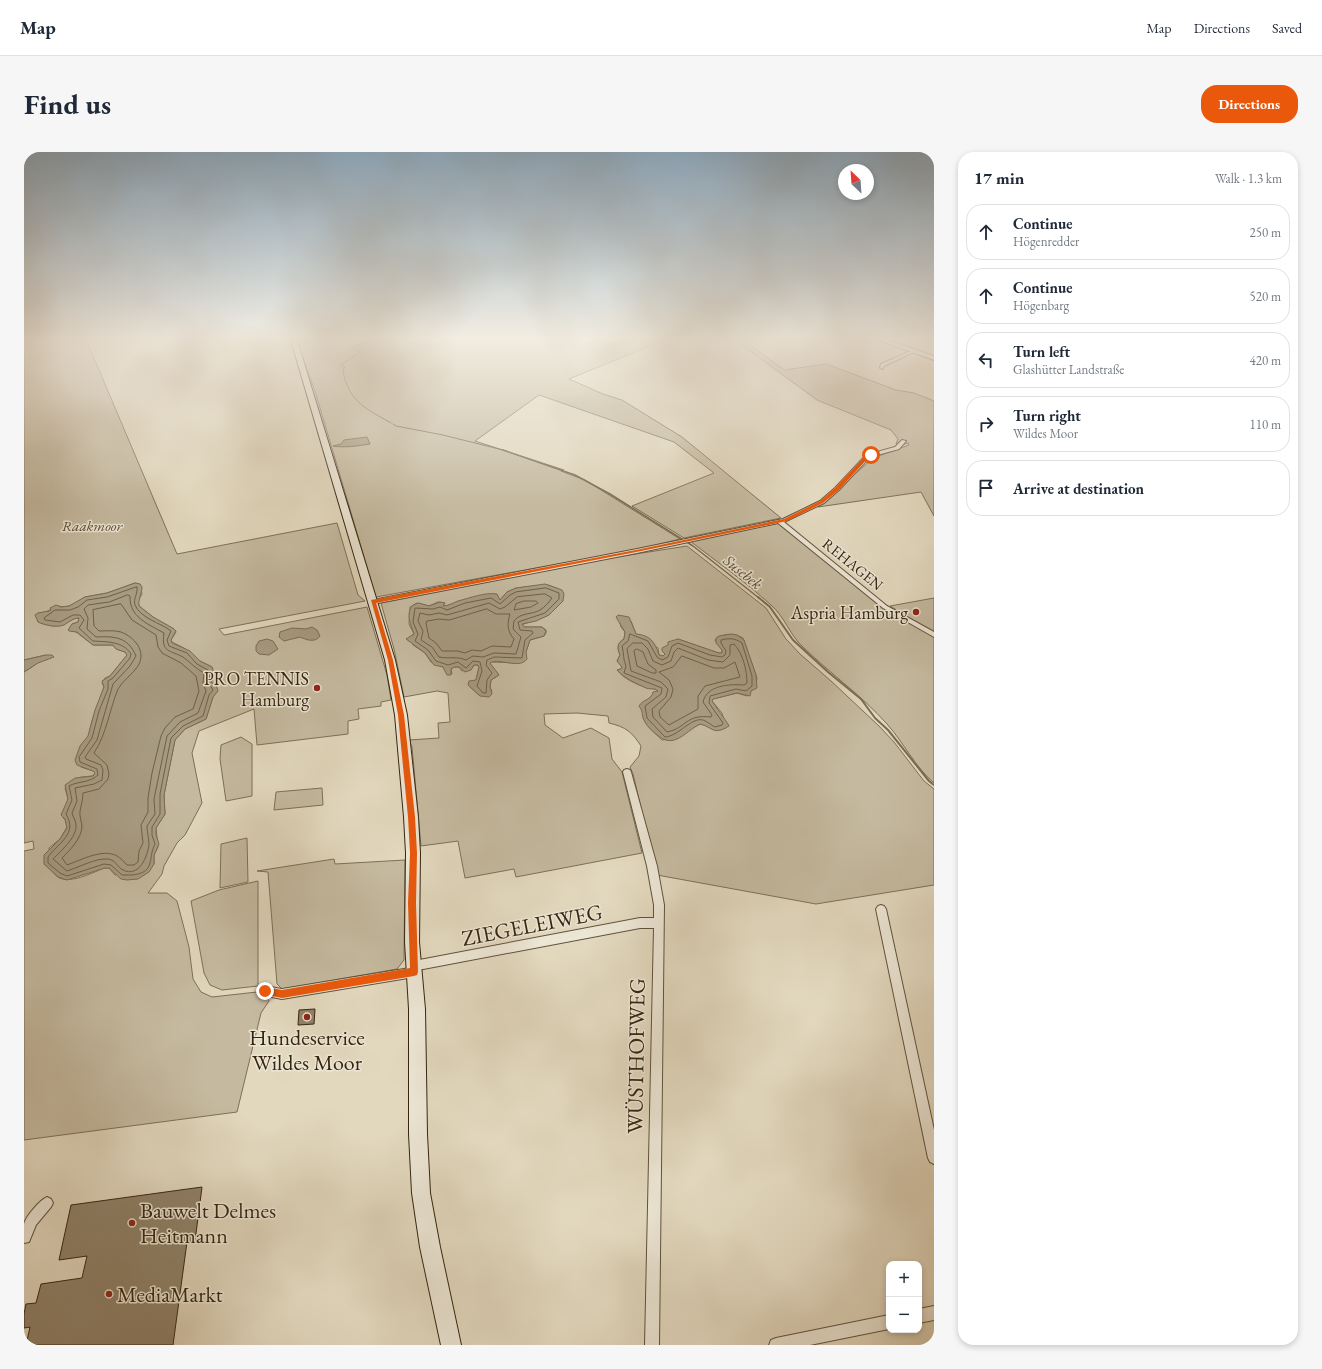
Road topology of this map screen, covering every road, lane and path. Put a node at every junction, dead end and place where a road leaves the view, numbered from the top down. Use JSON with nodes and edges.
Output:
{"nodes":[{"id":1,"x":310,"y":393,"type":"edge"},
{"id":2,"x":904,"y":441,"type":"dead end"},
{"id":3,"x":779,"y":522,"type":"junction"},
{"id":4,"x":373,"y":602,"type":"junction"},
{"id":5,"x":934,"y":635,"type":"edge"},
{"id":6,"x":627,"y":772,"type":"dead end"},
{"id":7,"x":881,"y":910,"type":"dead end"},
{"id":8,"x":657,"y":923,"type":"junction"},
{"id":9,"x":414,"y":969,"type":"junction"},
{"id":10,"x":265,"y":991,"type":"dead end"},
{"id":11,"x":934,"y":1158,"type":"edge"},
{"id":12,"x":47,"y":1203,"type":"dead end"},
{"id":13,"x":24,"y":1237,"type":"edge"},
{"id":14,"x":934,"y":1313,"type":"edge"},
{"id":15,"x":922,"y":1315,"type":"edge"},
{"id":16,"x":886,"y":1323,"type":"edge"},
{"id":17,"x":451,"y":1345,"type":"edge"},
{"id":18,"x":652,"y":1345,"type":"edge"},
{"id":19,"x":776,"y":1345,"type":"edge"}],
"edges":[{"from":1,"to":4,"type":"street"},
{"from":2,"to":3,"type":"street"},
{"from":3,"to":4,"type":"street"},
{"from":3,"to":5,"type":"street","name":"REHAGEN"},
{"from":4,"to":9,"type":"street"},
{"from":6,"to":8,"type":"street","name":"WÜSTHOFWEG"},
{"from":7,"to":11,"type":"street"},
{"from":8,"to":9,"type":"street","name":"ZIEGELEIWEG"},
{"from":8,"to":18,"type":"street","name":"WÜSTHOFWEG"},
{"from":9,"to":10,"type":"street","name":"ZIEGELEIWEG"},
{"from":9,"to":17,"type":"street"},
{"from":12,"to":13,"type":"street"},
{"from":14,"to":15,"type":"street"},
{"from":16,"to":19,"type":"street"}]}
